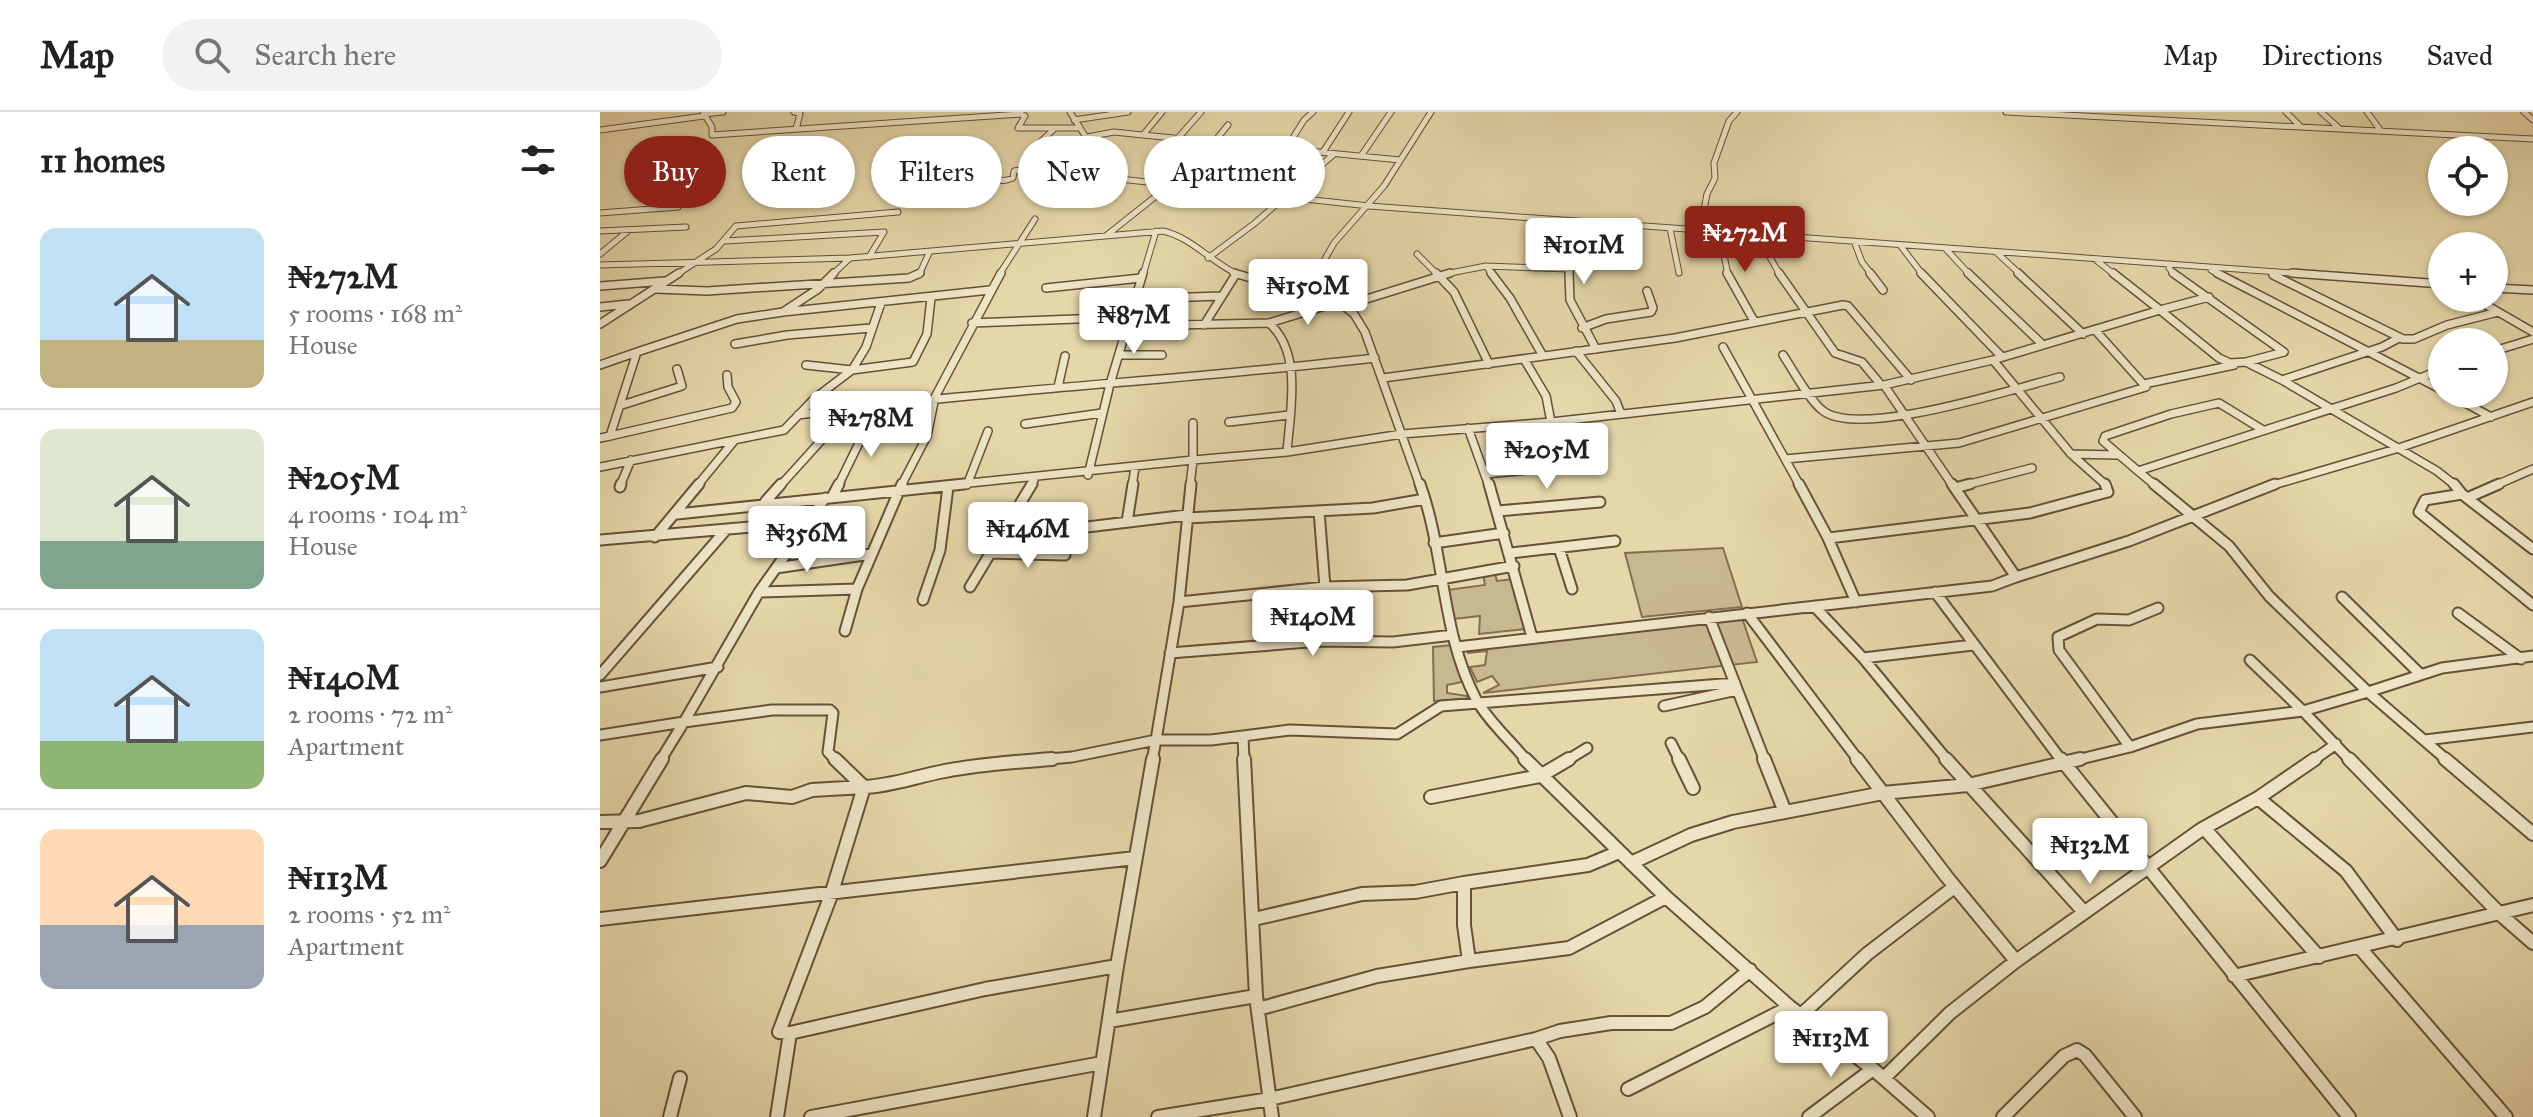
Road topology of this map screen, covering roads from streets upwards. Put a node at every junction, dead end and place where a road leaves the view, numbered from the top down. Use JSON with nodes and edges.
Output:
{"nodes":[{"id":1,"x":723,"y":112,"type":"edge"},
{"id":2,"x":794,"y":112,"type":"edge"},
{"id":3,"x":1070,"y":112,"type":"edge"},
{"id":4,"x":1128,"y":112,"type":"edge"},
{"id":5,"x":1162,"y":112,"type":"edge"},
{"id":6,"x":1201,"y":112,"type":"edge"},
{"id":7,"x":1313,"y":112,"type":"edge"},
{"id":8,"x":1349,"y":112,"type":"edge"},
{"id":9,"x":1391,"y":112,"type":"edge"},
{"id":10,"x":1430,"y":112,"type":"edge"},
{"id":11,"x":1737,"y":112,"type":"edge"},
{"id":12,"x":2006,"y":112,"type":"edge"},
{"id":13,"x":2170,"y":112,"type":"edge"},
{"id":14,"x":2204,"y":112,"type":"edge"},
{"id":15,"x":2247,"y":112,"type":"edge"},
{"id":16,"x":2286,"y":112,"type":"edge"},
{"id":17,"x":2321,"y":112,"type":"edge"},
{"id":18,"x":2367,"y":112,"type":"edge"},
{"id":19,"x":2524,"y":112,"type":"edge"},
{"id":20,"x":704,"y":114,"type":"edge"},
{"id":21,"x":970,"y":115,"type":"edge"},
{"id":22,"x":2173,"y":119,"type":"junction"},
{"id":23,"x":1074,"y":120,"type":"junction"},
{"id":24,"x":2533,"y":120,"type":"edge"},
{"id":25,"x":2212,"y":121,"type":"junction"},
{"id":26,"x":2257,"y":124,"type":"junction"},
{"id":27,"x":1228,"y":125,"type":"dead end"},
{"id":28,"x":2300,"y":126,"type":"junction"},
{"id":29,"x":1079,"y":128,"type":"junction"},
{"id":30,"x":2339,"y":128,"type":"junction"},
{"id":31,"x":796,"y":129,"type":"junction"},
{"id":32,"x":600,"y":130,"type":"edge"},
{"id":33,"x":1053,"y":130,"type":"junction"},
{"id":34,"x":2381,"y":131,"type":"junction"},
{"id":35,"x":1143,"y":135,"type":"junction"},
{"id":36,"x":1047,"y":136,"type":"edge"},
{"id":37,"x":1086,"y":136,"type":"edge"},
{"id":38,"x":1092,"y":136,"type":"edge"},
{"id":39,"x":1155,"y":136,"type":"edge"},
{"id":40,"x":1180,"y":136,"type":"edge"},
{"id":41,"x":1219,"y":136,"type":"edge"},
{"id":42,"x":1294,"y":136,"type":"edge"},
{"id":43,"x":2533,"y":139,"type":"edge"},
{"id":44,"x":1325,"y":149,"type":"edge"},
{"id":45,"x":1325,"y":152,"type":"edge"},
{"id":46,"x":1334,"y":154,"type":"junction"},
{"id":47,"x":1361,"y":156,"type":"junction"},
{"id":48,"x":1400,"y":160,"type":"junction"},
{"id":49,"x":1325,"y":162,"type":"edge"},
{"id":50,"x":1018,"y":170,"type":"edge"},
{"id":51,"x":1002,"y":180,"type":"edge"},
{"id":52,"x":1325,"y":201,"type":"edge"},
{"id":53,"x":1144,"y":205,"type":"edge"},
{"id":54,"x":1369,"y":206,"type":"junction"},
{"id":55,"x":665,"y":208,"type":"edge"},
{"id":56,"x":1272,"y":208,"type":"edge"},
{"id":57,"x":898,"y":212,"type":"dead end"},
{"id":58,"x":600,"y":213,"type":"edge"},
{"id":59,"x":1035,"y":219,"type":"dead end"},
{"id":60,"x":1586,"y":222,"type":"junction"},
{"id":61,"x":686,"y":227,"type":"dead end"},
{"id":62,"x":1670,"y":228,"type":"junction"},
{"id":63,"x":629,"y":230,"type":"junction"},
{"id":64,"x":1700,"y":230,"type":"junction"},
{"id":65,"x":600,"y":231,"type":"edge"},
{"id":66,"x":1156,"y":231,"type":"junction"},
{"id":67,"x":1719,"y":231,"type":"junction"},
{"id":68,"x":1757,"y":234,"type":"junction"},
{"id":69,"x":1107,"y":235,"type":"junction"},
{"id":70,"x":726,"y":241,"type":"junction"},
{"id":71,"x":1854,"y":241,"type":"junction"},
{"id":72,"x":1019,"y":244,"type":"junction"},
{"id":73,"x":1900,"y":245,"type":"junction"},
{"id":74,"x":1946,"y":249,"type":"junction"},
{"id":75,"x":1996,"y":252,"type":"junction"},
{"id":76,"x":929,"y":253,"type":"junction"},
{"id":77,"x":600,"y":254,"type":"edge"},
{"id":78,"x":1417,"y":254,"type":"dead end"},
{"id":79,"x":869,"y":257,"type":"junction"},
{"id":80,"x":850,"y":258,"type":"junction"},
{"id":81,"x":1208,"y":258,"type":"junction"},
{"id":82,"x":2095,"y":260,"type":"junction"},
{"id":83,"x":692,"y":263,"type":"junction"},
{"id":84,"x":2170,"y":264,"type":"junction"},
{"id":85,"x":600,"y":265,"type":"edge"},
{"id":86,"x":1486,"y":266,"type":"junction"},
{"id":87,"x":2204,"y":267,"type":"junction"},
{"id":88,"x":1569,"y":269,"type":"junction"},
{"id":89,"x":2271,"y":272,"type":"junction"},
{"id":90,"x":1679,"y":273,"type":"dead end"},
{"id":91,"x":1236,"y":274,"type":"junction"},
{"id":92,"x":1440,"y":275,"type":"junction"},
{"id":93,"x":1141,"y":278,"type":"junction"},
{"id":94,"x":665,"y":281,"type":"junction"},
{"id":95,"x":2428,"y":283,"type":"edge"},
{"id":96,"x":600,"y":286,"type":"edge"},
{"id":97,"x":821,"y":286,"type":"junction"},
{"id":98,"x":1317,"y":287,"type":"junction"},
{"id":99,"x":1046,"y":288,"type":"dead end"},
{"id":100,"x":656,"y":289,"type":"junction"},
{"id":101,"x":2508,"y":289,"type":"edge"},
{"id":102,"x":990,"y":290,"type":"junction"},
{"id":103,"x":1883,"y":290,"type":"dead end"},
{"id":104,"x":2533,"y":290,"type":"edge"},
{"id":105,"x":1647,"y":291,"type":"dead end"},
{"id":106,"x":1221,"y":296,"type":"junction"},
{"id":107,"x":2209,"y":297,"type":"junction"},
{"id":108,"x":931,"y":298,"type":"junction"},
{"id":109,"x":1135,"y":299,"type":"junction"},
{"id":110,"x":881,"y":303,"type":"junction"},
{"id":111,"x":631,"y":304,"type":"junction"},
{"id":112,"x":1341,"y":304,"type":"junction"},
{"id":113,"x":600,"y":307,"type":"edge"},
{"id":114,"x":2160,"y":310,"type":"junction"},
{"id":115,"x":1807,"y":311,"type":"junction"},
{"id":116,"x":783,"y":312,"type":"junction"},
{"id":117,"x":2498,"y":312,"type":"joint"},
{"id":118,"x":1754,"y":321,"type":"junction"},
{"id":119,"x":1129,"y":322,"type":"junction"},
{"id":120,"x":972,"y":323,"type":"junction"},
{"id":121,"x":1269,"y":323,"type":"junction"},
{"id":122,"x":600,"y":324,"type":"edge"},
{"id":123,"x":1204,"y":325,"type":"junction"},
{"id":124,"x":871,"y":328,"type":"junction"},
{"id":125,"x":1582,"y":328,"type":"junction"},
{"id":126,"x":2095,"y":330,"type":"junction"},
{"id":127,"x":2533,"y":332,"type":"edge"},
{"id":128,"x":2083,"y":334,"type":"junction"},
{"id":129,"x":2399,"y":338,"type":"junction"},
{"id":130,"x":2533,"y":339,"type":"edge"},
{"id":131,"x":735,"y":344,"type":"dead end"},
{"id":132,"x":2043,"y":345,"type":"junction"},
{"id":133,"x":1723,"y":347,"type":"dead end"},
{"id":134,"x":2508,"y":347,"type":"edge"},
{"id":135,"x":1596,"y":349,"type":"junction"},
{"id":136,"x":1576,"y":351,"type":"junction"},
{"id":137,"x":637,"y":352,"type":"junction"},
{"id":138,"x":2368,"y":352,"type":"junction"},
{"id":139,"x":1119,"y":355,"type":"junction"},
{"id":140,"x":1162,"y":355,"type":"dead end"},
{"id":141,"x":1783,"y":355,"type":"dead end"},
{"id":142,"x":1065,"y":356,"type":"dead end"},
{"id":143,"x":1543,"y":356,"type":"junction"},
{"id":144,"x":1375,"y":358,"type":"junction"},
{"id":145,"x":1997,"y":358,"type":"junction"},
{"id":146,"x":1524,"y":359,"type":"junction"},
{"id":147,"x":2242,"y":362,"type":"junction"},
{"id":148,"x":1489,"y":364,"type":"junction"},
{"id":149,"x":600,"y":365,"type":"edge"},
{"id":150,"x":806,"y":365,"type":"dead end"},
{"id":151,"x":677,"y":369,"type":"dead end"},
{"id":152,"x":1292,"y":369,"type":"junction"},
{"id":153,"x":852,"y":370,"type":"junction"},
{"id":154,"x":2428,"y":373,"type":"edge"},
{"id":155,"x":727,"y":375,"type":"dead end"},
{"id":156,"x":2060,"y":377,"type":"dead end"},
{"id":157,"x":2417,"y":377,"type":"junction"},
{"id":158,"x":1383,"y":378,"type":"junction"},
{"id":159,"x":1911,"y":380,"type":"junction"},
{"id":160,"x":2282,"y":380,"type":"junction"},
{"id":161,"x":2428,"y":383,"type":"edge"},
{"id":162,"x":1110,"y":384,"type":"junction"},
{"id":163,"x":2144,"y":384,"type":"junction"},
{"id":164,"x":1882,"y":385,"type":"junction"},
{"id":165,"x":2016,"y":386,"type":"junction"},
{"id":166,"x":1058,"y":387,"type":"junction"},
{"id":167,"x":1808,"y":392,"type":"junction"},
{"id":168,"x":935,"y":397,"type":"junction"},
{"id":169,"x":1748,"y":398,"type":"junction"},
{"id":170,"x":2533,"y":402,"type":"edge"},
{"id":171,"x":878,"y":404,"type":"junction"},
{"id":172,"x":622,"y":405,"type":"junction"},
{"id":173,"x":2475,"y":408,"type":"edge"},
{"id":174,"x":2331,"y":409,"type":"junction"},
{"id":175,"x":839,"y":410,"type":"junction"},
{"id":176,"x":1102,"y":413,"type":"junction"},
{"id":177,"x":1621,"y":414,"type":"junction"},
{"id":178,"x":798,"y":415,"type":"junction"},
{"id":179,"x":1289,"y":415,"type":"junction"},
{"id":180,"x":1906,"y":416,"type":"junction"},
{"id":181,"x":2491,"y":417,"type":"junction"},
{"id":182,"x":2041,"y":419,"type":"junction"},
{"id":183,"x":1229,"y":422,"type":"dead end"},
{"id":184,"x":1551,"y":422,"type":"junction"},
{"id":185,"x":1193,"y":423,"type":"dead end"},
{"id":186,"x":1025,"y":424,"type":"dead end"},
{"id":187,"x":1468,"y":428,"type":"junction"},
{"id":188,"x":2263,"y":430,"type":"junction"},
{"id":189,"x":988,"y":431,"type":"dead end"},
{"id":190,"x":1402,"y":434,"type":"junction"},
{"id":191,"x":610,"y":436,"type":"junction"},
{"id":192,"x":600,"y":438,"type":"edge"},
{"id":193,"x":734,"y":441,"type":"junction"},
{"id":194,"x":1928,"y":448,"type":"junction"},
{"id":195,"x":2399,"y":448,"type":"junction"},
{"id":196,"x":1287,"y":452,"type":"junction"},
{"id":197,"x":2071,"y":454,"type":"junction"},
{"id":198,"x":2117,"y":455,"type":"junction"},
{"id":199,"x":1785,"y":459,"type":"junction"},
{"id":200,"x":631,"y":460,"type":"junction"},
{"id":201,"x":1193,"y":460,"type":"junction"},
{"id":202,"x":1579,"y":465,"type":"dead end"},
{"id":203,"x":600,"y":467,"type":"edge"},
{"id":204,"x":1135,"y":468,"type":"junction"},
{"id":205,"x":2032,"y":468,"type":"dead end"},
{"id":206,"x":2533,"y":469,"type":"edge"},
{"id":207,"x":2138,"y":471,"type":"junction"},
{"id":208,"x":1486,"y":474,"type":"junction"},
{"id":209,"x":1088,"y":475,"type":"junction"},
{"id":210,"x":1034,"y":480,"type":"junction"},
{"id":211,"x":967,"y":485,"type":"junction"},
{"id":212,"x":620,"y":487,"type":"dead end"},
{"id":213,"x":948,"y":487,"type":"junction"},
{"id":214,"x":1955,"y":488,"type":"junction"},
{"id":215,"x":898,"y":491,"type":"junction"},
{"id":216,"x":2464,"y":496,"type":"junction"},
{"id":217,"x":828,"y":498,"type":"junction"},
{"id":218,"x":1425,"y":499,"type":"junction"},
{"id":219,"x":765,"y":502,"type":"junction"},
{"id":220,"x":1600,"y":502,"type":"dead end"},
{"id":221,"x":1319,"y":511,"type":"junction"},
{"id":222,"x":1498,"y":511,"type":"junction"},
{"id":223,"x":677,"y":514,"type":"junction"},
{"id":224,"x":1187,"y":516,"type":"junction"},
{"id":225,"x":2190,"y":517,"type":"junction"},
{"id":226,"x":809,"y":522,"type":"junction"},
{"id":227,"x":1127,"y":522,"type":"junction"},
{"id":228,"x":1977,"y":522,"type":"junction"},
{"id":229,"x":1087,"y":527,"type":"dead end"},
{"id":230,"x":725,"y":531,"type":"junction"},
{"id":231,"x":1504,"y":533,"type":"junction"},
{"id":232,"x":655,"y":537,"type":"junction"},
{"id":233,"x":1829,"y":538,"type":"junction"},
{"id":234,"x":600,"y":540,"type":"edge"},
{"id":235,"x":1615,"y":541,"type":"dead end"},
{"id":236,"x":1434,"y":543,"type":"junction"},
{"id":237,"x":1559,"y":548,"type":"junction"},
{"id":238,"x":2533,"y":549,"type":"edge"},
{"id":239,"x":991,"y":553,"type":"junction"},
{"id":240,"x":1511,"y":553,"type":"junction"},
{"id":241,"x":871,"y":554,"type":"junction"},
{"id":242,"x":1065,"y":555,"type":"dead end"},
{"id":243,"x":1514,"y":566,"type":"junction"},
{"id":244,"x":776,"y":568,"type":"junction"},
{"id":245,"x":2016,"y":577,"type":"junction"},
{"id":246,"x":1441,"y":580,"type":"junction"},
{"id":247,"x":970,"y":587,"type":"dead end"},
{"id":248,"x":1325,"y":587,"type":"junction"},
{"id":249,"x":857,"y":589,"type":"junction"},
{"id":250,"x":1572,"y":589,"type":"dead end"},
{"id":251,"x":759,"y":592,"type":"junction"},
{"id":252,"x":1935,"y":592,"type":"junction"},
{"id":253,"x":2342,"y":597,"type":"dead end"},
{"id":254,"x":923,"y":600,"type":"dead end"},
{"id":255,"x":1179,"y":602,"type":"junction"},
{"id":256,"x":1856,"y":602,"type":"junction"},
{"id":257,"x":2533,"y":605,"type":"edge"},
{"id":258,"x":1814,"y":606,"type":"junction"},
{"id":259,"x":2158,"y":608,"type":"dead end"},
{"id":260,"x":1747,"y":613,"type":"junction"},
{"id":261,"x":2458,"y":613,"type":"dead end"},
{"id":262,"x":1709,"y":617,"type":"junction"},
{"id":263,"x":845,"y":631,"type":"dead end"},
{"id":264,"x":1453,"y":635,"type":"junction"},
{"id":265,"x":1532,"y":637,"type":"junction"},
{"id":266,"x":1973,"y":645,"type":"junction"},
{"id":267,"x":1457,"y":647,"type":"junction"},
{"id":268,"x":1170,"y":653,"type":"junction"},
{"id":269,"x":1863,"y":658,"type":"junction"},
{"id":270,"x":2527,"y":658,"type":"edge"},
{"id":271,"x":2250,"y":660,"type":"dead end"},
{"id":272,"x":718,"y":667,"type":"junction"},
{"id":273,"x":2420,"y":674,"type":"junction"},
{"id":274,"x":600,"y":675,"type":"edge"},
{"id":275,"x":1736,"y":686,"type":"junction"},
{"id":276,"x":600,"y":687,"type":"edge"},
{"id":277,"x":2368,"y":692,"type":"junction"},
{"id":278,"x":1478,"y":702,"type":"junction"},
{"id":279,"x":1664,"y":706,"type":"dead end"},
{"id":280,"x":2303,"y":711,"type":"junction"},
{"id":281,"x":684,"y":722,"type":"junction"},
{"id":282,"x":2533,"y":727,"type":"edge"},
{"id":283,"x":600,"y":735,"type":"edge"},
{"id":284,"x":1243,"y":736,"type":"junction"},
{"id":285,"x":1156,"y":740,"type":"junction"},
{"id":286,"x":2425,"y":740,"type":"junction"},
{"id":287,"x":1671,"y":743,"type":"dead end"},
{"id":288,"x":2336,"y":744,"type":"junction"},
{"id":289,"x":2130,"y":747,"type":"junction"},
{"id":290,"x":1587,"y":748,"type":"dead end"},
{"id":291,"x":2065,"y":764,"type":"junction"},
{"id":292,"x":1540,"y":776,"type":"junction"},
{"id":293,"x":1968,"y":785,"type":"junction"},
{"id":294,"x":864,"y":787,"type":"junction"},
{"id":295,"x":1693,"y":788,"type":"dead end"},
{"id":296,"x":1883,"y":793,"type":"junction"},
{"id":297,"x":1431,"y":797,"type":"dead end"},
{"id":298,"x":2258,"y":798,"type":"junction"},
{"id":299,"x":1785,"y":812,"type":"junction"},
{"id":300,"x":600,"y":822,"type":"edge"},
{"id":301,"x":618,"y":824,"type":"junction"},
{"id":302,"x":2204,"y":828,"type":"junction"},
{"id":303,"x":2533,"y":834,"type":"edge"},
{"id":304,"x":1619,"y":852,"type":"junction"},
{"id":305,"x":1135,"y":858,"type":"junction"},
{"id":306,"x":600,"y":861,"type":"edge"},
{"id":307,"x":1631,"y":863,"type":"junction"},
{"id":308,"x":2147,"y":867,"type":"junction"},
{"id":309,"x":1464,"y":883,"type":"junction"},
{"id":310,"x":1953,"y":888,"type":"junction"},
{"id":311,"x":831,"y":895,"type":"junction"},
{"id":312,"x":1666,"y":897,"type":"junction"},
{"id":313,"x":2533,"y":905,"type":"edge"},
{"id":314,"x":2084,"y":912,"type":"junction"},
{"id":315,"x":2501,"y":915,"type":"junction"},
{"id":316,"x":600,"y":919,"type":"edge"},
{"id":317,"x":1254,"y":919,"type":"junction"},
{"id":318,"x":2397,"y":940,"type":"junction"},
{"id":319,"x":2533,"y":943,"type":"edge"},
{"id":320,"x":2360,"y":948,"type":"junction"},
{"id":321,"x":2319,"y":957,"type":"junction"},
{"id":322,"x":1469,"y":961,"type":"junction"},
{"id":323,"x":2016,"y":961,"type":"junction"},
{"id":324,"x":1117,"y":966,"type":"junction"},
{"id":325,"x":1750,"y":970,"type":"junction"},
{"id":326,"x":2234,"y":976,"type":"junction"},
{"id":327,"x":1257,"y":1002,"type":"junction"},
{"id":328,"x":1796,"y":1011,"type":"junction"},
{"id":329,"x":1109,"y":1021,"type":"junction"},
{"id":330,"x":790,"y":1033,"type":"junction"},
{"id":331,"x":1536,"y":1039,"type":"junction"},
{"id":332,"x":1102,"y":1063,"type":"junction"},
{"id":333,"x":1878,"y":1074,"type":"junction"},
{"id":334,"x":680,"y":1078,"type":"dead end"},
{"id":335,"x":1628,"y":1089,"type":"dead end"},
{"id":336,"x":1270,"y":1099,"type":"junction"},
{"id":337,"x":670,"y":1117,"type":"edge"},
{"id":338,"x":777,"y":1117,"type":"edge"},
{"id":339,"x":811,"y":1117,"type":"edge"},
{"id":340,"x":1094,"y":1117,"type":"edge"},
{"id":341,"x":1158,"y":1117,"type":"edge"},
{"id":342,"x":1272,"y":1117,"type":"edge"},
{"id":343,"x":1570,"y":1117,"type":"edge"},
{"id":344,"x":1809,"y":1117,"type":"edge"},
{"id":345,"x":1928,"y":1117,"type":"edge"},
{"id":346,"x":2003,"y":1117,"type":"edge"},
{"id":347,"x":2135,"y":1117,"type":"edge"},
{"id":348,"x":2349,"y":1117,"type":"edge"},
{"id":349,"x":2506,"y":1117,"type":"edge"}],
"edges":[{"from":1,"to":20,"type":"street"},
{"from":2,"to":31,"type":"street"},
{"from":3,"to":23,"type":"street"},
{"from":4,"to":23,"type":"street"},
{"from":5,"to":35,"type":"street"},
{"from":6,"to":40,"type":"street"},
{"from":7,"to":42,"type":"street"},
{"from":8,"to":44,"type":"street"},
{"from":9,"to":47,"type":"street"},
{"from":10,"to":48,"type":"street"},
{"from":11,"to":64,"type":"street"},
{"from":12,"to":22,"type":"street"},
{"from":13,"to":22,"type":"street"},
{"from":14,"to":25,"type":"street"},
{"from":15,"to":26,"type":"street"},
{"from":16,"to":28,"type":"street"},
{"from":17,"to":30,"type":"street"},
{"from":18,"to":34,"type":"street"},
{"from":19,"to":24,"type":"street"},
{"from":20,"to":31,"type":"street"},
{"from":20,"to":32,"type":"street"},
{"from":21,"to":31,"type":"street"},
{"from":21,"to":33,"type":"street"},
{"from":22,"to":25,"type":"street"},
{"from":23,"to":29,"type":"street"},
{"from":25,"to":26,"type":"street"},
{"from":26,"to":28,"type":"street"},
{"from":27,"to":41,"type":"street"},
{"from":28,"to":30,"type":"street"},
{"from":29,"to":33,"type":"street"},
{"from":29,"to":37,"type":"street"},
{"from":30,"to":34,"type":"street"},
{"from":33,"to":36,"type":"street"},
{"from":34,"to":43,"type":"street"},
{"from":35,"to":38,"type":"street"},
{"from":35,"to":39,"type":"street"},
{"from":45,"to":46,"type":"street"},
{"from":46,"to":47,"type":"street"},
{"from":46,"to":49,"type":"street"},
{"from":47,"to":48,"type":"street"},
{"from":48,"to":54,"type":"street"},
{"from":50,"to":51,"type":"street"},
{"from":52,"to":54,"type":"street"},
{"from":53,"to":69,"type":"street"},
{"from":54,"to":60,"type":"street"},
{"from":54,"to":98,"type":"street"},
{"from":55,"to":58,"type":"street"},
{"from":56,"to":81,"type":"street"},
{"from":57,"to":70,"type":"street"},
{"from":59,"to":72,"type":"street"},
{"from":60,"to":62,"type":"street"},
{"from":60,"to":88,"type":"street"},
{"from":61,"to":63,"type":"street"},
{"from":62,"to":64,"type":"street"},
{"from":62,"to":90,"type":"street"},
{"from":63,"to":65,"type":"street"},
{"from":63,"to":77,"type":"street"},
{"from":64,"to":67,"type":"street"},
{"from":66,"to":69,"type":"street"},
{"from":66,"to":81,"type":"street"},
{"from":66,"to":93,"type":"street"},
{"from":67,"to":68,"type":"street"},
{"from":67,"to":118,"type":"street"},
{"from":68,"to":71,"type":"street"},
{"from":68,"to":115,"type":"street"},
{"from":69,"to":72,"type":"street"},
{"from":70,"to":79,"type":"street"},
{"from":70,"to":83,"type":"street"},
{"from":71,"to":73,"type":"street"},
{"from":71,"to":103,"type":"street"},
{"from":72,"to":76,"type":"street"},
{"from":72,"to":102,"type":"street"},
{"from":73,"to":74,"type":"street"},
{"from":73,"to":145,"type":"street"},
{"from":74,"to":75,"type":"street"},
{"from":74,"to":132,"type":"street"},
{"from":75,"to":82,"type":"street"},
{"from":75,"to":128,"type":"street"},
{"from":76,"to":79,"type":"street"},
{"from":76,"to":97,"type":"street"},
{"from":78,"to":92,"type":"street"},
{"from":79,"to":80,"type":"street"},
{"from":80,"to":83,"type":"street"},
{"from":80,"to":97,"type":"street"},
{"from":81,"to":91,"type":"street"},
{"from":82,"to":84,"type":"street"},
{"from":82,"to":114,"type":"street"},
{"from":83,"to":85,"type":"street"},
{"from":83,"to":94,"type":"street"},
{"from":84,"to":87,"type":"street"},
{"from":84,"to":107,"type":"street"},
{"from":86,"to":88,"type":"street"},
{"from":86,"to":92,"type":"street"},
{"from":86,"to":143,"type":"street"},
{"from":87,"to":89,"type":"street"},
{"from":87,"to":138,"type":"street"},
{"from":88,"to":125,"type":"street"},
{"from":89,"to":95,"type":"street"},
{"from":89,"to":129,"type":"street"},
{"from":91,"to":98,"type":"street"},
{"from":91,"to":106,"type":"street"},
{"from":92,"to":112,"type":"street"},
{"from":92,"to":148,"type":"street"},
{"from":93,"to":99,"type":"street"},
{"from":93,"to":109,"type":"street"},
{"from":94,"to":96,"type":"street"},
{"from":94,"to":100,"type":"street"},
{"from":97,"to":100,"type":"street"},
{"from":97,"to":116,"type":"street"},
{"from":98,"to":112,"type":"street"},
{"from":100,"to":111,"type":"street"},
{"from":101,"to":104,"type":"street"},
{"from":102,"to":108,"type":"street"},
{"from":102,"to":120,"type":"street"},
{"from":105,"to":125,"type":"street"},
{"from":106,"to":109,"type":"street"},
{"from":106,"to":123,"type":"street"},
{"from":107,"to":114,"type":"street"},
{"from":107,"to":147,"type":"street"},
{"from":108,"to":110,"type":"street"},
{"from":108,"to":153,"type":"street"},
{"from":109,"to":119,"type":"street"},
{"from":110,"to":116,"type":"street"},
{"from":110,"to":124,"type":"street"},
{"from":111,"to":113,"type":"street"},
{"from":111,"to":122,"type":"street"},
{"from":112,"to":121,"type":"street"},
{"from":112,"to":144,"type":"street"},
{"from":114,"to":126,"type":"street"},
{"from":114,"to":147,"type":"street"},
{"from":115,"to":118,"type":"street"},
{"from":115,"to":159,"type":"street"},
{"from":115,"to":164,"type":"street"},
{"from":116,"to":137,"type":"street"},
{"from":117,"to":127,"type":"street"},
{"from":117,"to":129,"type":"street"},
{"from":118,"to":135,"type":"street"},
{"from":119,"to":120,"type":"street"},
{"from":119,"to":123,"type":"street"},
{"from":119,"to":139,"type":"street"},
{"from":120,"to":168,"type":"street"},
{"from":121,"to":123,"type":"street"},
{"from":121,"to":152,"type":"street"},
{"from":124,"to":131,"type":"street"},
{"from":124,"to":153,"type":"street"},
{"from":125,"to":135,"type":"street"},
{"from":126,"to":128,"type":"street"},
{"from":126,"to":163,"type":"street"},
{"from":128,"to":132,"type":"street"},
{"from":129,"to":138,"type":"street"},
{"from":130,"to":134,"type":"street"},
{"from":132,"to":145,"type":"street"},
{"from":133,"to":169,"type":"street"},
{"from":135,"to":136,"type":"street"},
{"from":136,"to":143,"type":"street"},
{"from":136,"to":177,"type":"street"},
{"from":137,"to":149,"type":"street"},
{"from":137,"to":172,"type":"street"},
{"from":138,"to":157,"type":"street"},
{"from":138,"to":160,"type":"street"},
{"from":139,"to":140,"type":"street"},
{"from":139,"to":162,"type":"street"},
{"from":141,"to":167,"type":"street"},
{"from":142,"to":166,"type":"street"},
{"from":143,"to":146,"type":"street"},
{"from":144,"to":152,"type":"street"},
{"from":144,"to":158,"type":"street"},
{"from":145,"to":159,"type":"street"},
{"from":145,"to":165,"type":"street"},
{"from":146,"to":148,"type":"street"},
{"from":146,"to":184,"type":"street"},
{"from":147,"to":160,"type":"street"},
{"from":147,"to":163,"type":"street"},
{"from":148,"to":158,"type":"street"},
{"from":150,"to":153,"type":"street"},
{"from":151,"to":172,"type":"street"},
{"from":152,"to":162,"type":"street"},
{"from":152,"to":179,"type":"street"},
{"from":153,"to":178,"type":"street"},
{"from":154,"to":157,"type":"street"},
{"from":155,"to":191,"type":"street"},
{"from":156,"to":165,"type":"street"},
{"from":157,"to":161,"type":"street"},
{"from":157,"to":174,"type":"street"},
{"from":158,"to":190,"type":"street"},
{"from":159,"to":164,"type":"street"},
{"from":160,"to":174,"type":"street"},
{"from":162,"to":166,"type":"street"},
{"from":162,"to":176,"type":"street"},
{"from":163,"to":182,"type":"street"},
{"from":164,"to":167,"type":"street"},
{"from":164,"to":180,"type":"street"},
{"from":165,"to":180,"type":"street"},
{"from":165,"to":182,"type":"street"},
{"from":166,"to":168,"type":"street"},
{"from":167,"to":169,"type":"street"},
{"from":167,"to":180,"type":"street"},
{"from":168,"to":171,"type":"street"},
{"from":168,"to":215,"type":"street"},
{"from":169,"to":177,"type":"street"},
{"from":169,"to":199,"type":"street"},
{"from":170,"to":181,"type":"street"},
{"from":171,"to":175,"type":"street"},
{"from":171,"to":217,"type":"street"},
{"from":172,"to":191,"type":"street"},
{"from":173,"to":181,"type":"street"},
{"from":174,"to":188,"type":"street"},
{"from":174,"to":195,"type":"street"},
{"from":175,"to":178,"type":"street"},
{"from":175,"to":219,"type":"street"},
{"from":176,"to":186,"type":"street"},
{"from":176,"to":209,"type":"street"},
{"from":177,"to":184,"type":"street"},
{"from":178,"to":193,"type":"street"},
{"from":179,"to":183,"type":"street"},
{"from":179,"to":196,"type":"street"},
{"from":180,"to":194,"type":"street"},
{"from":181,"to":195,"type":"street"},
{"from":182,"to":194,"type":"street"},
{"from":182,"to":197,"type":"street"},
{"from":184,"to":187,"type":"street"},
{"from":185,"to":201,"type":"street"},
{"from":187,"to":190,"type":"street"},
{"from":187,"to":208,"type":"street"},
{"from":188,"to":198,"type":"street"},
{"from":188,"to":207,"type":"street"},
{"from":189,"to":211,"type":"street"},
{"from":190,"to":196,"type":"street"},
{"from":190,"to":218,"type":"street"},
{"from":191,"to":192,"type":"street"},
{"from":193,"to":200,"type":"street"},
{"from":193,"to":223,"type":"street"},
{"from":194,"to":199,"type":"street"},
{"from":194,"to":214,"type":"street"},
{"from":195,"to":216,"type":"street"},
{"from":195,"to":225,"type":"street"},
{"from":196,"to":201,"type":"street"},
{"from":197,"to":198,"type":"street"},
{"from":197,"to":228,"type":"street"},
{"from":198,"to":207,"type":"street"},
{"from":199,"to":233,"type":"street"},
{"from":200,"to":203,"type":"street"},
{"from":200,"to":212,"type":"street"},
{"from":201,"to":204,"type":"street"},
{"from":201,"to":224,"type":"street"},
{"from":202,"to":208,"type":"street"},
{"from":204,"to":209,"type":"street"},
{"from":204,"to":227,"type":"street"},
{"from":205,"to":214,"type":"street"},
{"from":206,"to":216,"type":"street"},
{"from":207,"to":225,"type":"street"},
{"from":208,"to":222,"type":"street"},
{"from":209,"to":210,"type":"street"},
{"from":210,"to":211,"type":"street"},
{"from":210,"to":239,"type":"street"},
{"from":211,"to":213,"type":"street"},
{"from":213,"to":215,"type":"street"},
{"from":213,"to":254,"type":"street"},
{"from":214,"to":228,"type":"street"},
{"from":215,"to":217,"type":"street"},
{"from":215,"to":241,"type":"street"},
{"from":216,"to":238,"type":"street"},
{"from":216,"to":257,"type":"street"},
{"from":217,"to":219,"type":"street"},
{"from":217,"to":226,"type":"street"},
{"from":218,"to":221,"type":"street"},
{"from":218,"to":236,"type":"street"},
{"from":219,"to":223,"type":"street"},
{"from":220,"to":222,"type":"street"},
{"from":221,"to":224,"type":"street"},
{"from":221,"to":248,"type":"street"},
{"from":222,"to":231,"type":"street"},
{"from":223,"to":232,"type":"street"},
{"from":224,"to":227,"type":"street"},
{"from":224,"to":255,"type":"street"},
{"from":225,"to":245,"type":"street"},
{"from":225,"to":277,"type":"street"},
{"from":226,"to":230,"type":"street"},
{"from":226,"to":244,"type":"street"},
{"from":227,"to":229,"type":"street"},
{"from":228,"to":233,"type":"street"},
{"from":228,"to":245,"type":"street"},
{"from":230,"to":232,"type":"street"},
{"from":230,"to":274,"type":"street"},
{"from":231,"to":236,"type":"street"},
{"from":231,"to":240,"type":"street"},
{"from":232,"to":234,"type":"street"},
{"from":233,"to":256,"type":"street"},
{"from":235,"to":237,"type":"street"},
{"from":236,"to":246,"type":"street"},
{"from":237,"to":240,"type":"street"},
{"from":237,"to":250,"type":"street"},
{"from":239,"to":242,"type":"street"},
{"from":239,"to":247,"type":"street"},
{"from":240,"to":243,"type":"street"},
{"from":241,"to":244,"type":"street"},
{"from":241,"to":249,"type":"street"},
{"from":243,"to":246,"type":"street"},
{"from":243,"to":265,"type":"street"},
{"from":244,"to":251,"type":"street"},
{"from":245,"to":252,"type":"street"},
{"from":246,"to":248,"type":"street"},
{"from":246,"to":264,"type":"street"},
{"from":248,"to":255,"type":"street"},
{"from":249,"to":251,"type":"street"},
{"from":249,"to":263,"type":"street"},
{"from":251,"to":272,"type":"street"},
{"from":252,"to":256,"type":"street"},
{"from":252,"to":266,"type":"street"},
{"from":253,"to":273,"type":"street"},
{"from":255,"to":268,"type":"street"},
{"from":256,"to":258,"type":"street"},
{"from":258,"to":260,"type":"street"},
{"from":258,"to":269,"type":"street"},
{"from":259,"to":289,"type":"street"},
{"from":260,"to":262,"type":"street"},
{"from":260,"to":296,"type":"street"},
{"from":261,"to":270,"type":"street"},
{"from":262,"to":265,"type":"street"},
{"from":262,"to":275,"type":"street"},
{"from":264,"to":267,"type":"street"},
{"from":264,"to":268,"type":"street"},
{"from":265,"to":267,"type":"street"},
{"from":266,"to":269,"type":"street"},
{"from":266,"to":291,"type":"street"},
{"from":267,"to":278,"type":"street"},
{"from":268,"to":285,"type":"street"},
{"from":269,"to":293,"type":"street"},
{"from":270,"to":273,"type":"street"},
{"from":271,"to":280,"type":"street"},
{"from":272,"to":276,"type":"street"},
{"from":272,"to":281,"type":"street"},
{"from":273,"to":277,"type":"street"},
{"from":275,"to":278,"type":"street"},
{"from":275,"to":279,"type":"street"},
{"from":275,"to":299,"type":"street"},
{"from":277,"to":280,"type":"street"},
{"from":277,"to":286,"type":"street"},
{"from":278,"to":284,"type":"street"},
{"from":278,"to":292,"type":"street"},
{"from":280,"to":288,"type":"street"},
{"from":280,"to":289,"type":"street"},
{"from":281,"to":283,"type":"street"},
{"from":281,"to":294,"type":"street"},
{"from":281,"to":301,"type":"street"},
{"from":282,"to":286,"type":"street"},
{"from":284,"to":285,"type":"street"},
{"from":284,"to":317,"type":"street"},
{"from":285,"to":294,"type":"street"},
{"from":285,"to":305,"type":"street"},
{"from":286,"to":303,"type":"street"},
{"from":287,"to":295,"type":"street"},
{"from":288,"to":298,"type":"street"},
{"from":288,"to":315,"type":"street"},
{"from":289,"to":291,"type":"street"},
{"from":290,"to":292,"type":"street"},
{"from":291,"to":293,"type":"street"},
{"from":291,"to":308,"type":"street"},
{"from":292,"to":297,"type":"street"},
{"from":292,"to":304,"type":"street"},
{"from":293,"to":296,"type":"street"},
{"from":293,"to":314,"type":"street"},
{"from":294,"to":301,"type":"street"},
{"from":294,"to":311,"type":"street"},
{"from":296,"to":299,"type":"street"},
{"from":296,"to":310,"type":"street"},
{"from":298,"to":302,"type":"street"},
{"from":298,"to":318,"type":"street"},
{"from":299,"to":307,"type":"street"},
{"from":300,"to":301,"type":"street"},
{"from":301,"to":306,"type":"street"},
{"from":302,"to":308,"type":"street"},
{"from":302,"to":321,"type":"street"},
{"from":304,"to":307,"type":"street"},
{"from":304,"to":309,"type":"street"},
{"from":305,"to":311,"type":"street"},
{"from":305,"to":324,"type":"street"},
{"from":307,"to":312,"type":"street"},
{"from":308,"to":314,"type":"street"},
{"from":308,"to":326,"type":"street"},
{"from":309,"to":317,"type":"street"},
{"from":309,"to":322,"type":"street"},
{"from":310,"to":323,"type":"street"},
{"from":310,"to":328,"type":"street"},
{"from":311,"to":316,"type":"street"},
{"from":311,"to":330,"type":"street"},
{"from":312,"to":322,"type":"street"},
{"from":312,"to":325,"type":"street"},
{"from":313,"to":315,"type":"street"},
{"from":314,"to":323,"type":"street"},
{"from":315,"to":318,"type":"street"},
{"from":315,"to":319,"type":"street"},
{"from":317,"to":327,"type":"street"},
{"from":318,"to":320,"type":"street"},
{"from":320,"to":321,"type":"street"},
{"from":320,"to":349,"type":"street"},
{"from":321,"to":326,"type":"street"},
{"from":322,"to":327,"type":"street"},
{"from":323,"to":333,"type":"street"},
{"from":324,"to":329,"type":"street"},
{"from":324,"to":330,"type":"street"},
{"from":325,"to":328,"type":"street"},
{"from":325,"to":331,"type":"street"},
{"from":326,"to":348,"type":"street"},
{"from":327,"to":329,"type":"street"},
{"from":327,"to":336,"type":"street"},
{"from":328,"to":333,"type":"street"},
{"from":328,"to":335,"type":"street"},
{"from":329,"to":332,"type":"street"},
{"from":330,"to":338,"type":"street"},
{"from":331,"to":336,"type":"street"},
{"from":331,"to":343,"type":"street"},
{"from":332,"to":339,"type":"street"},
{"from":332,"to":340,"type":"street"},
{"from":333,"to":344,"type":"street"},
{"from":333,"to":345,"type":"street"},
{"from":334,"to":337,"type":"street"},
{"from":336,"to":341,"type":"street"},
{"from":336,"to":342,"type":"street"},
{"from":346,"to":347,"type":"street"}]}
